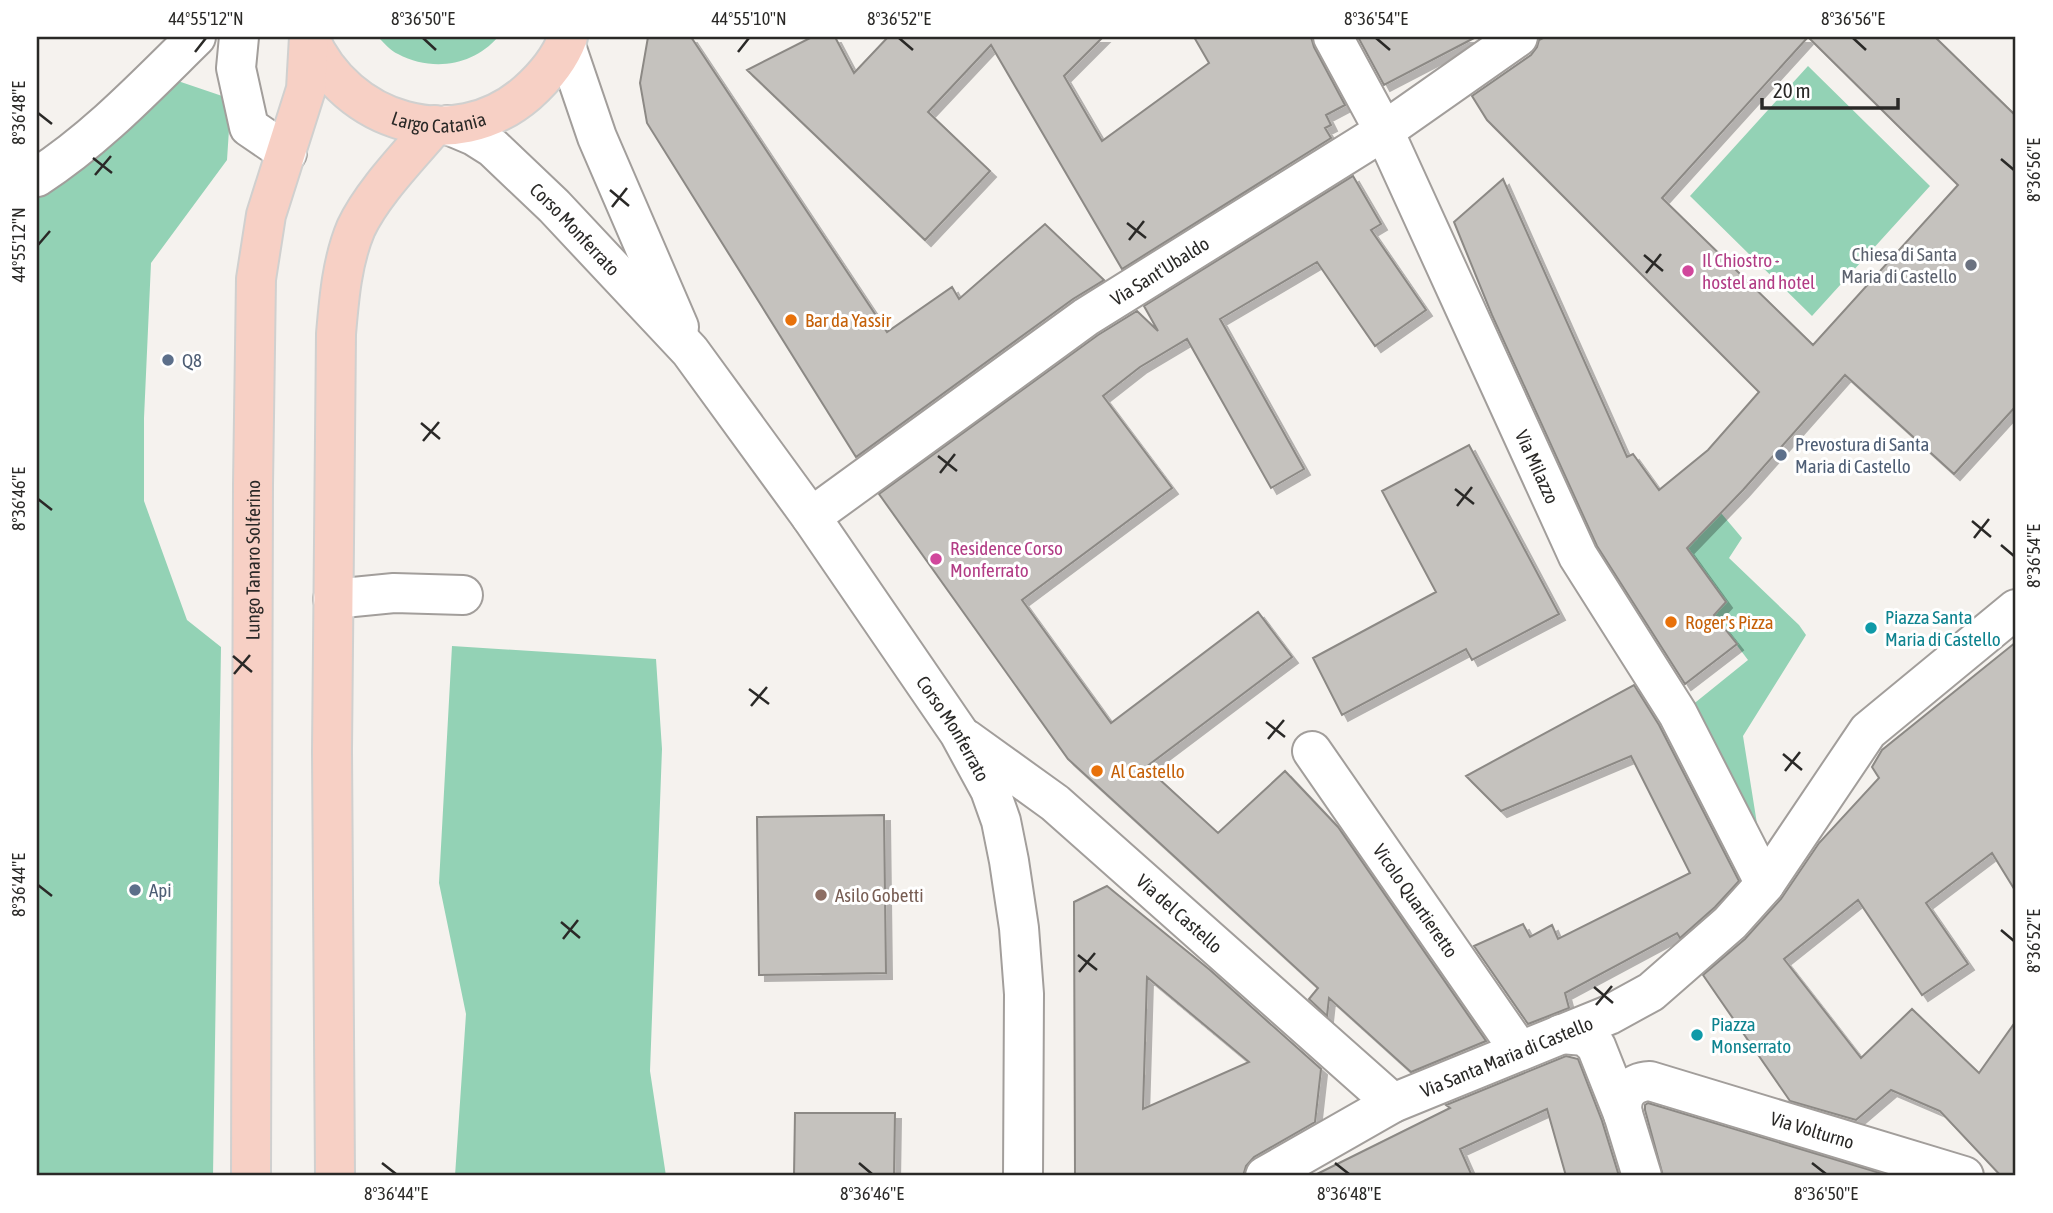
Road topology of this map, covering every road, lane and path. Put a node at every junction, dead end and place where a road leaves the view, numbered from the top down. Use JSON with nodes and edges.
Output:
{"nodes":[{"id":1,"x":196,"y":37,"type":"edge"},
{"id":2,"x":239,"y":37,"type":"edge"},
{"id":3,"x":309,"y":37,"type":"edge"},
{"id":4,"x":1333,"y":37,"type":"edge"},
{"id":5,"x":1518,"y":37,"type":"edge"},
{"id":6,"x":566,"y":40,"type":"edge"},
{"id":7,"x":441,"y":125,"type":"junction"},
{"id":8,"x":1384,"y":131,"type":"junction"},
{"id":9,"x":287,"y":153,"type":"junction"},
{"id":10,"x":37,"y":177,"type":"edge"},
{"id":11,"x":690,"y":351,"type":"junction"},
{"id":12,"x":810,"y":517,"type":"junction"},
{"id":13,"x":463,"y":595,"type":"dead end"},
{"id":14,"x":333,"y":599,"type":"junction"},
{"id":15,"x":2016,"y":608,"type":"edge"},
{"id":16,"x":959,"y":733,"type":"junction"},
{"id":17,"x":1312,"y":751,"type":"dead end"},
{"id":18,"x":1765,"y":884,"type":"junction"},
{"id":19,"x":1661,"y":984,"type":"junction"},
{"id":20,"x":1561,"y":1034,"type":"junction"},
{"id":21,"x":1519,"y":1050,"type":"junction"},
{"id":22,"x":1655,"y":1082,"type":"junction"},
{"id":23,"x":1393,"y":1103,"type":"junction"},
{"id":24,"x":1623,"y":1114,"type":"junction"},
{"id":25,"x":251,"y":1176,"type":"edge"},
{"id":26,"x":335,"y":1176,"type":"edge"},
{"id":27,"x":1023,"y":1176,"type":"edge"},
{"id":28,"x":1265,"y":1176,"type":"edge"},
{"id":29,"x":1642,"y":1176,"type":"edge"},
{"id":30,"x":1964,"y":1176,"type":"edge"}],
"edges":[{"from":1,"to":10,"type":"street"},
{"from":2,"to":9,"type":"street"},
{"from":3,"to":7,"type":"main road","name":"Largo Catania"},
{"from":3,"to":9,"type":"main road","name":"Lungo Tanaro Solferino"},
{"from":4,"to":8,"type":"street","name":"Via Milazzo"},
{"from":5,"to":8,"type":"street","name":"Via Sant'Ubaldo"},
{"from":6,"to":7,"type":"main road","name":"Largo Catania"},
{"from":6,"to":11,"type":"street","name":"Corso Monferrato"},
{"from":7,"to":11,"type":"street","name":"Corso Monferrato"},
{"from":7,"to":14,"type":"main road"},
{"from":8,"to":12,"type":"street","name":"Via Sant'Ubaldo"},
{"from":8,"to":18,"type":"street","name":"Via Milazzo"},
{"from":9,"to":25,"type":"main road","name":"Lungo Tanaro Solferino"},
{"from":11,"to":12,"type":"street","name":"Corso Monferrato"},
{"from":12,"to":16,"type":"street","name":"Corso Monferrato"},
{"from":13,"to":14,"type":"street"},
{"from":14,"to":26,"type":"main road"},
{"from":15,"to":18,"type":"street","name":"Via Santa Maria di Castello"},
{"from":16,"to":23,"type":"street","name":"Via del Castello"},
{"from":16,"to":27,"type":"street","name":"Corso Monferrato"},
{"from":17,"to":21,"type":"street","name":"Vicolo Quartieretto"},
{"from":18,"to":19,"type":"street","name":"Via Santa Maria di Castello"},
{"from":19,"to":20,"type":"street","name":"Via Santa Maria di Castello"},
{"from":19,"to":22,"type":"street","name":"Via Volturno"},
{"from":20,"to":21,"type":"street","name":"Via Santa Maria di Castello"},
{"from":20,"to":24,"type":"street"},
{"from":21,"to":23,"type":"street","name":"Via Santa Maria di Castello"},
{"from":22,"to":24,"type":"street"},
{"from":22,"to":30,"type":"street","name":"Via Volturno"},
{"from":23,"to":28,"type":"street","name":"Via Santa Maria di Castello"},
{"from":24,"to":29,"type":"street"}]}
